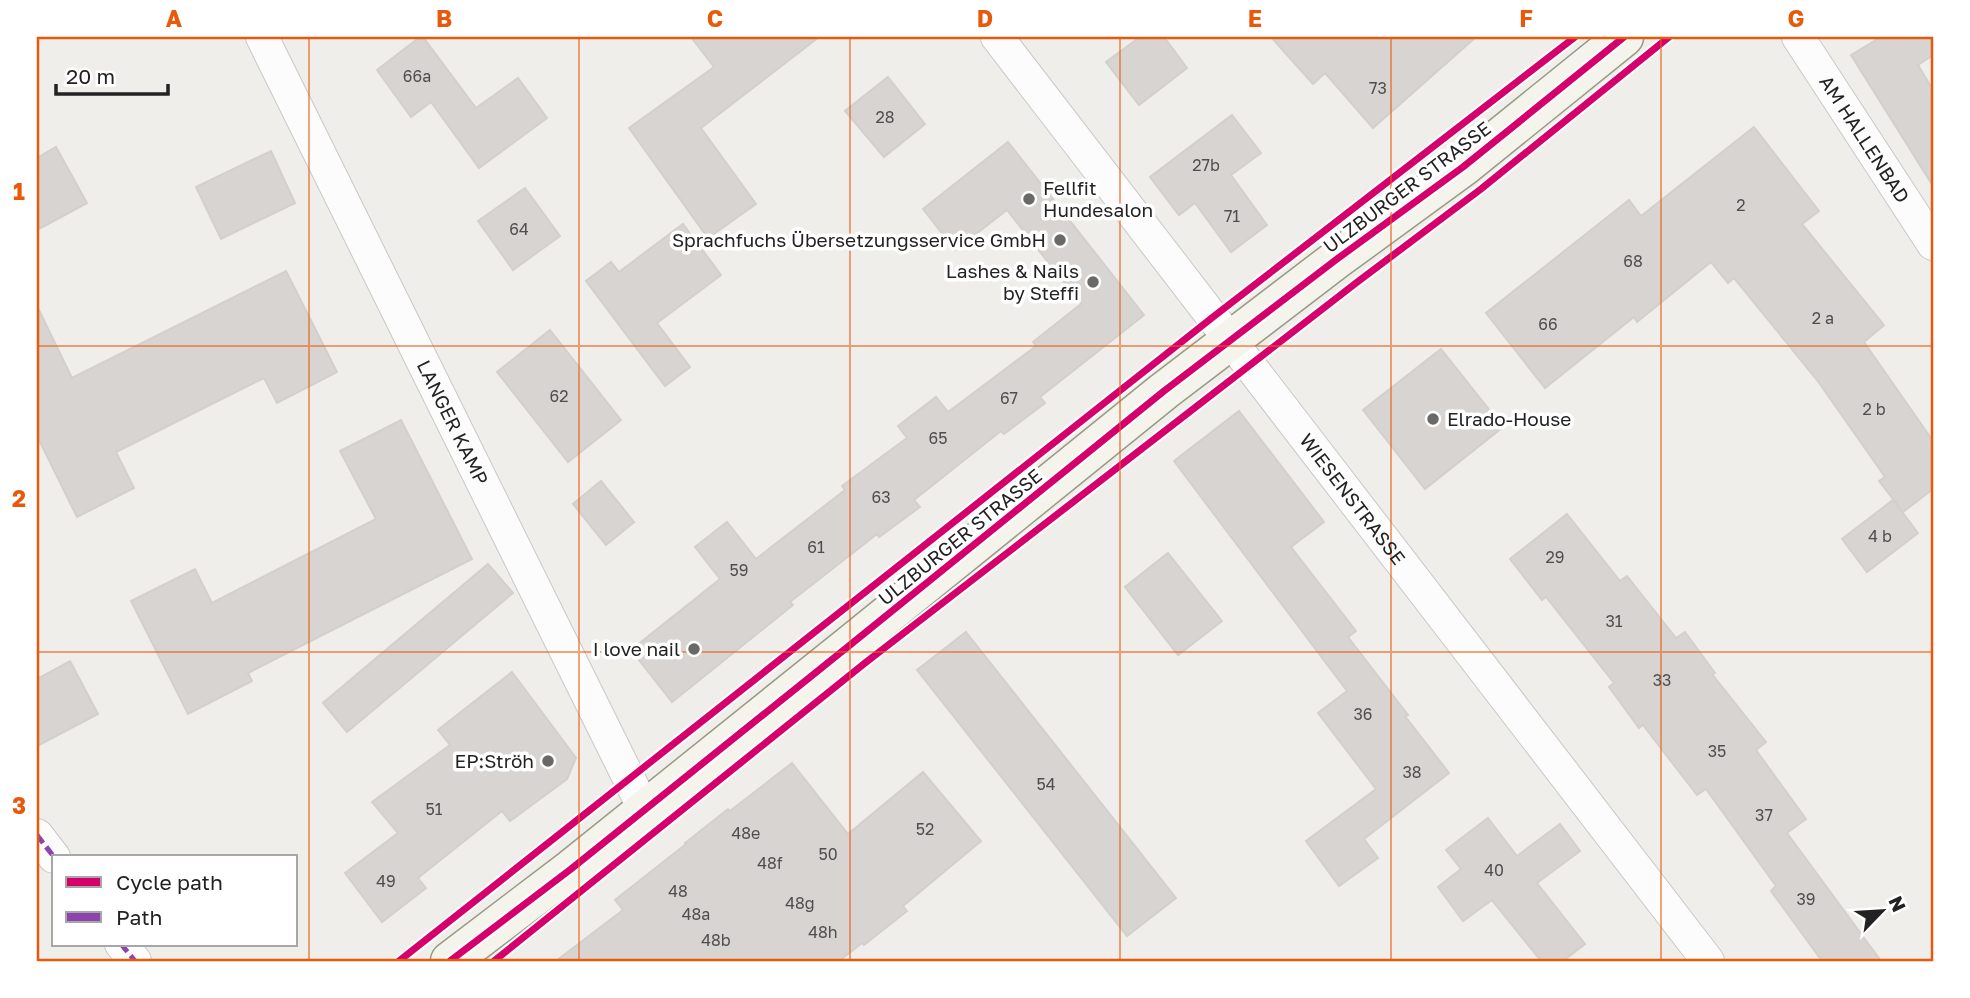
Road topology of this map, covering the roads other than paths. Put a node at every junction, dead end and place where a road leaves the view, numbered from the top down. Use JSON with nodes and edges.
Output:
{"nodes":[{"id":1,"x":262,"y":37,"type":"edge"},
{"id":2,"x":997,"y":37,"type":"edge"},
{"id":3,"x":1624,"y":37,"type":"edge"},
{"id":4,"x":1798,"y":37,"type":"edge"},
{"id":5,"x":1933,"y":244,"type":"edge"},
{"id":6,"x":1231,"y":340,"type":"junction"},
{"id":7,"x":644,"y":810,"type":"junction"},
{"id":8,"x":37,"y":835,"type":"edge"},
{"id":9,"x":52,"y":855,"type":"edge"},
{"id":10,"x":123,"y":946,"type":"edge"},
{"id":11,"x":135,"y":961,"type":"edge"},
{"id":12,"x":450,"y":961,"type":"edge"},
{"id":13,"x":1709,"y":961,"type":"edge"}],
"edges":[{"from":1,"to":7,"type":"street","name":"LANGER KAMP"},
{"from":2,"to":6,"type":"street","name":"WIESENSTRASSE"},
{"from":3,"to":6,"type":"main road","name":"ULZBURGER STRASSE"},
{"from":4,"to":5,"type":"street","name":"AM HALLENBAD"},
{"from":6,"to":7,"type":"main road","name":"ULZBURGER STRASSE"},
{"from":6,"to":13,"type":"street","name":"WIESENSTRASSE"},
{"from":7,"to":12,"type":"main road","name":"ULZBURGER STRASSE"},
{"from":8,"to":9,"type":"street"},
{"from":10,"to":11,"type":"street"}]}
